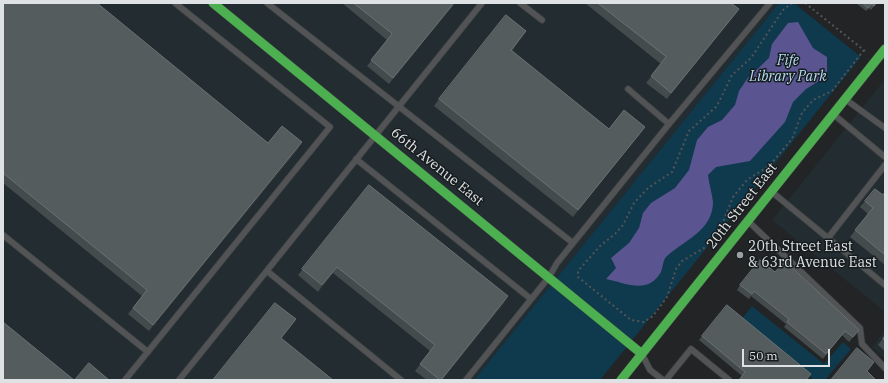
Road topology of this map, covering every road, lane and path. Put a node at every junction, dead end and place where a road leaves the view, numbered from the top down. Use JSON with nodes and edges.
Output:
{"nodes":[{"id":1,"x":175,"y":3,"type":"edge"},
{"id":2,"x":213,"y":3,"type":"edge"},
{"id":3,"x":267,"y":3,"type":"edge"},
{"id":4,"x":482,"y":3,"type":"edge"},
{"id":5,"x":520,"y":3,"type":"edge"},
{"id":6,"x":770,"y":3,"type":"edge"},
{"id":7,"x":792,"y":3,"type":"edge"},
{"id":8,"x":805,"y":3,"type":"edge"},
{"id":9,"x":542,"y":20,"type":"dead end"},
{"id":10,"x":885,"y":49,"type":"edge"},
{"id":11,"x":864,"y":50,"type":"junction"},
{"id":12,"x":876,"y":61,"type":"junction"},
{"id":13,"x":628,"y":89,"type":"dead end"},
{"id":14,"x":845,"y":99,"type":"junction"},
{"id":15,"x":399,"y":105,"type":"junction"},
{"id":16,"x":833,"y":114,"type":"junction"},
{"id":17,"x":669,"y":124,"type":"junction"},
{"id":18,"x":884,"y":125,"type":"edge"},
{"id":19,"x":375,"y":135,"type":"junction"},
{"id":20,"x":885,"y":157,"type":"edge"},
{"id":21,"x":356,"y":159,"type":"junction"},
{"id":22,"x":885,"y":165,"type":"edge"},
{"id":23,"x":771,"y":192,"type":"junction"},
{"id":24,"x":748,"y":221,"type":"junction"},
{"id":25,"x":3,"y":235,"type":"edge"},
{"id":26,"x":828,"y":238,"type":"junction"},
{"id":27,"x":573,"y":243,"type":"junction"},
{"id":28,"x":267,"y":271,"type":"junction"},
{"id":29,"x":549,"y":278,"type":"junction"},
{"id":30,"x":885,"y":285,"type":"edge"},
{"id":31,"x":531,"y":299,"type":"junction"},
{"id":32,"x":148,"y":352,"type":"junction"},
{"id":33,"x":642,"y":354,"type":"junction"},
{"id":34,"x":885,"y":368,"type":"edge"},
{"id":35,"x":125,"y":380,"type":"edge"},
{"id":36,"x":180,"y":380,"type":"edge"},
{"id":37,"x":401,"y":380,"type":"edge"},
{"id":38,"x":466,"y":380,"type":"edge"},
{"id":39,"x":621,"y":380,"type":"edge"},
{"id":40,"x":663,"y":380,"type":"edge"},
{"id":41,"x":666,"y":380,"type":"edge"},
{"id":42,"x":729,"y":380,"type":"edge"}],
"edges":[{"from":1,"to":32,"type":"lane"},
{"from":2,"to":19,"type":"street","name":"66th Avenue East"},
{"from":3,"to":15,"type":"lane"},
{"from":4,"to":15,"type":"lane"},
{"from":5,"to":9,"type":"lane"},
{"from":6,"to":17,"type":"lane"},
{"from":7,"to":11,"type":"path"},
{"from":8,"to":11,"type":"path"},
{"from":10,"to":12,"type":"street","name":"20th Street East"},
{"from":11,"to":12,"type":"path"},
{"from":12,"to":14,"type":"street","name":"20th Street East"},
{"from":13,"to":17,"type":"lane"},
{"from":14,"to":16,"type":"street","name":"20th Street East"},
{"from":14,"to":18,"type":"lane"},
{"from":15,"to":19,"type":"lane"},
{"from":15,"to":27,"type":"lane"},
{"from":16,"to":20,"type":"lane"},
{"from":16,"to":23,"type":"street","name":"20th Street East"},
{"from":17,"to":27,"type":"lane"},
{"from":19,"to":21,"type":"lane"},
{"from":19,"to":29,"type":"street","name":"66th Avenue East"},
{"from":21,"to":28,"type":"lane"},
{"from":21,"to":31,"type":"lane"},
{"from":22,"to":26,"type":"lane"},
{"from":23,"to":24,"type":"street","name":"20th Street East"},
{"from":23,"to":26,"type":"lane"},
{"from":24,"to":33,"type":"street","name":"20th Street East"},
{"from":24,"to":34,"type":"lane"},
{"from":25,"to":32,"type":"lane"},
{"from":26,"to":30,"type":"lane"},
{"from":27,"to":29,"type":"lane"},
{"from":28,"to":36,"type":"lane"},
{"from":28,"to":37,"type":"lane"},
{"from":29,"to":31,"type":"lane"},
{"from":29,"to":33,"type":"street","name":"66th Avenue East"},
{"from":31,"to":38,"type":"lane"},
{"from":32,"to":35,"type":"lane"},
{"from":33,"to":39,"type":"street","name":"20th Street East"},
{"from":33,"to":40,"type":"lane"},
{"from":41,"to":42,"type":"lane"}]}
